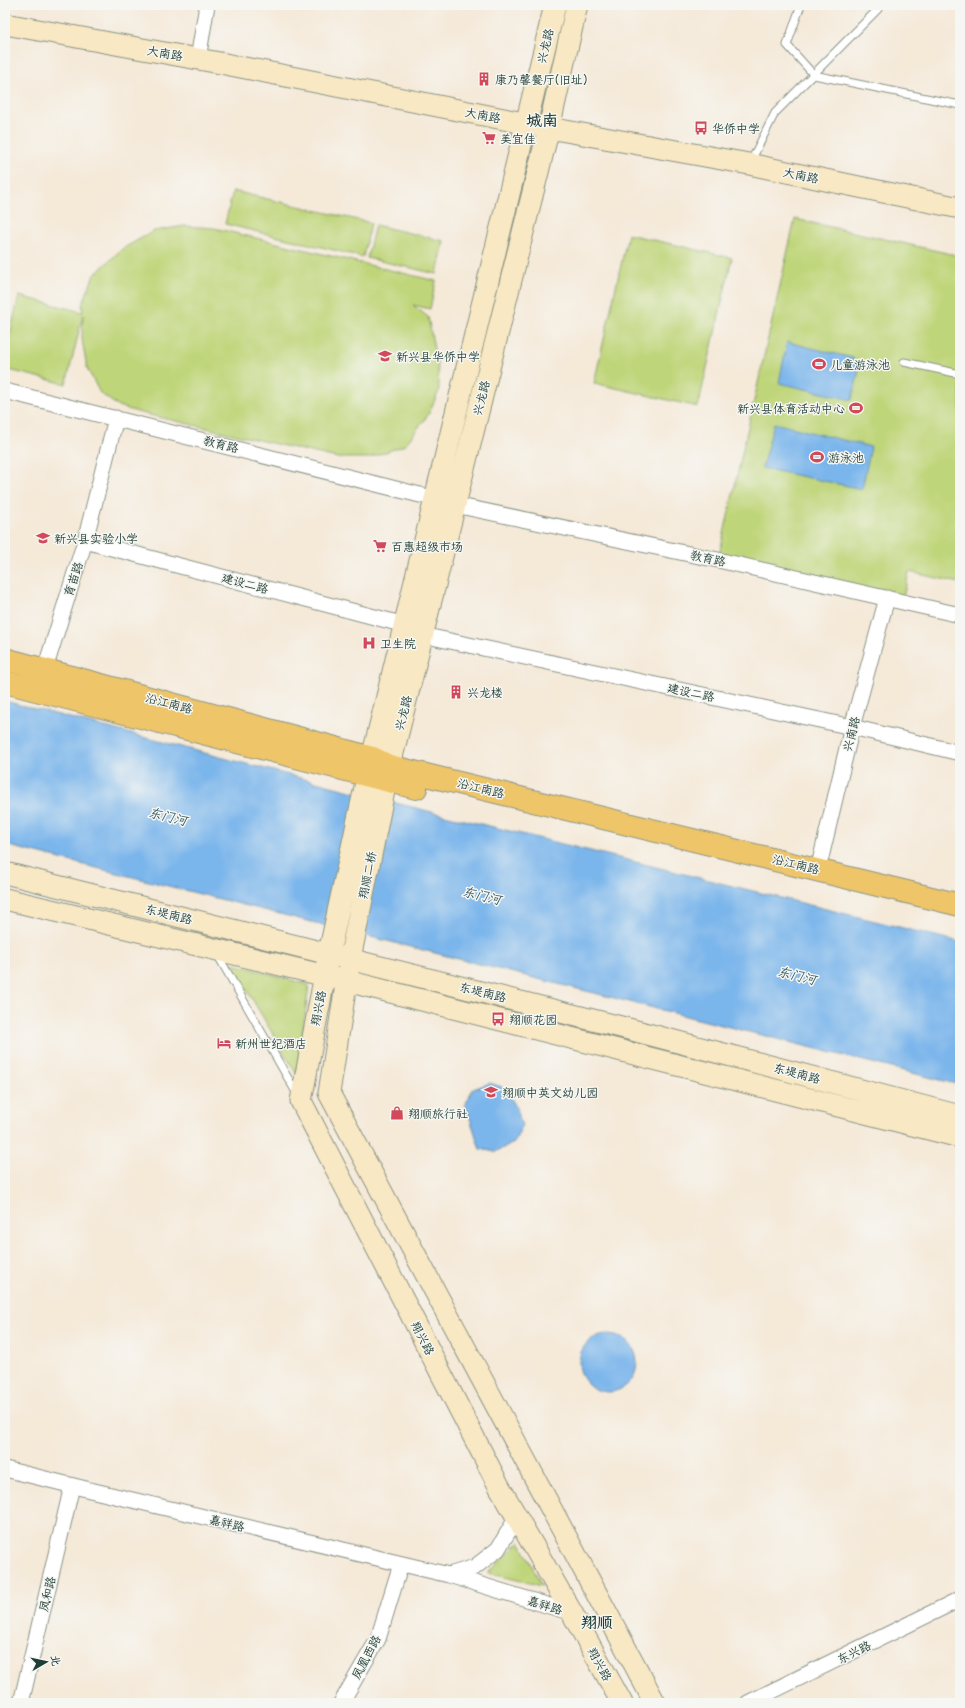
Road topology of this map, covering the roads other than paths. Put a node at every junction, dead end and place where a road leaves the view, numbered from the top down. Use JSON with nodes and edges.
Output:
{"nodes":[{"id":1,"x":207,"y":5,"type":"edge"},
{"id":2,"x":555,"y":5,"type":"edge"},
{"id":3,"x":577,"y":5,"type":"edge"},
{"id":4,"x":801,"y":5,"type":"edge"},
{"id":5,"x":882,"y":5,"type":"edge"},
{"id":6,"x":5,"y":24,"type":"edge"},
{"id":7,"x":198,"y":59,"type":"junction"},
{"id":8,"x":814,"y":75,"type":"junction"},
{"id":9,"x":960,"y":106,"type":"edge"},
{"id":10,"x":527,"y":123,"type":"junction"},
{"id":11,"x":549,"y":128,"type":"junction"},
{"id":12,"x":749,"y":164,"type":"junction"},
{"id":13,"x":960,"y":208,"type":"edge"},
{"id":14,"x":904,"y":362,"type":"dead end"},
{"id":15,"x":960,"y":374,"type":"edge"},
{"id":16,"x":5,"y":390,"type":"edge"},
{"id":17,"x":116,"y":418,"type":"junction"},
{"id":18,"x":445,"y":502,"type":"junction"},
{"id":19,"x":85,"y":541,"type":"junction"},
{"id":20,"x":887,"y":598,"type":"junction"},
{"id":21,"x":960,"y":615,"type":"edge"},
{"id":22,"x":414,"y":630,"type":"junction"},
{"id":23,"x":5,"y":659,"type":"edge"},
{"id":24,"x":45,"y":669,"type":"junction"},
{"id":25,"x":5,"y":682,"type":"edge"},
{"id":26,"x":852,"y":727,"type":"junction"},
{"id":27,"x":960,"y":753,"type":"edge"},
{"id":28,"x":377,"y":777,"type":"junction"},
{"id":29,"x":818,"y":870,"type":"junction"},
{"id":30,"x":5,"y":874,"type":"edge"},
{"id":31,"x":5,"y":899,"type":"edge"},
{"id":32,"x":960,"y":905,"type":"edge"},
{"id":33,"x":960,"y":918,"type":"edge"},
{"id":34,"x":214,"y":949,"type":"junction"},
{"id":35,"x":329,"y":953,"type":"junction"},
{"id":36,"x":350,"y":959,"type":"junction"},
{"id":37,"x":324,"y":976,"type":"junction"},
{"id":38,"x":347,"y":981,"type":"junction"},
{"id":39,"x":301,"y":1101,"type":"junction"},
{"id":40,"x":960,"y":1116,"type":"edge"},
{"id":41,"x":960,"y":1137,"type":"edge"},
{"id":42,"x":5,"y":1469,"type":"edge"},
{"id":43,"x":72,"y":1486,"type":"junction"},
{"id":44,"x":516,"y":1517,"type":"junction"},
{"id":45,"x":401,"y":1564,"type":"junction"},
{"id":46,"x":449,"y":1575,"type":"junction"},
{"id":47,"x":960,"y":1599,"type":"edge"},
{"id":48,"x":572,"y":1613,"type":"junction"},
{"id":49,"x":21,"y":1703,"type":"edge"},
{"id":50,"x":341,"y":1703,"type":"edge"},
{"id":51,"x":622,"y":1703,"type":"edge"},
{"id":52,"x":655,"y":1703,"type":"edge"},
{"id":53,"x":748,"y":1703,"type":"edge"}],
"edges":[{"from":1,"to":7,"type":"street"},
{"from":2,"to":10,"type":"main road","name":"兴龙路"},
{"from":3,"to":11,"type":"main road","name":"兴龙路"},
{"from":4,"to":8,"type":"lane"},
{"from":5,"to":8,"type":"lane"},
{"from":6,"to":7,"type":"main road","name":"大南路"},
{"from":7,"to":10,"type":"main road","name":"大南路"},
{"from":8,"to":9,"type":"lane"},
{"from":8,"to":12,"type":"lane"},
{"from":10,"to":11,"type":"main road","name":"大南路"},
{"from":10,"to":18,"type":"main road","name":"兴龙路"},
{"from":11,"to":12,"type":"main road","name":"大南路"},
{"from":11,"to":18,"type":"main road","name":"兴龙路"},
{"from":12,"to":13,"type":"main road","name":"大南路"},
{"from":14,"to":15,"type":"lane"},
{"from":16,"to":17,"type":"street","name":"教育路"},
{"from":17,"to":18,"type":"street","name":"教育路"},
{"from":17,"to":19,"type":"street","name":"育苗路"},
{"from":18,"to":20,"type":"street","name":"教育路"},
{"from":18,"to":22,"type":"main road","name":"兴龙路"},
{"from":19,"to":22,"type":"street","name":"建设二路"},
{"from":19,"to":24,"type":"street","name":"育苗路"},
{"from":20,"to":21,"type":"street","name":"教育路"},
{"from":20,"to":26,"type":"street","name":"兴南路"},
{"from":22,"to":26,"type":"street","name":"建设二路"},
{"from":22,"to":28,"type":"main road","name":"兴龙路"},
{"from":23,"to":24,"type":"main road","name":"沿江南路"},
{"from":24,"to":28,"type":"main road","name":"沿江南路"},
{"from":25,"to":28,"type":"main road","name":"沿江南路"},
{"from":26,"to":27,"type":"street","name":"建设二路"},
{"from":26,"to":29,"type":"street","name":"兴南路"},
{"from":28,"to":29,"type":"main road","name":"沿江南路"},
{"from":28,"to":33,"type":"main road","name":"沿江南路"},
{"from":28,"to":35,"type":"main road","name":"翔顺二桥"},
{"from":28,"to":36,"type":"main road","name":"翔顺二桥"},
{"from":29,"to":32,"type":"main road","name":"沿江南路"},
{"from":30,"to":35,"type":"main road","name":"东堤南路"},
{"from":31,"to":34,"type":"main road","name":"东堤南路"},
{"from":34,"to":37,"type":"main road","name":"东堤南路"},
{"from":34,"to":39,"type":"lane"},
{"from":35,"to":36,"type":"main road","name":"东堤南路"},
{"from":35,"to":37,"type":"main road","name":"翔兴路"},
{"from":36,"to":38,"type":"main road","name":"翔兴路"},
{"from":36,"to":40,"type":"main road","name":"东堤南路"},
{"from":37,"to":38,"type":"main road","name":"东堤南路"},
{"from":37,"to":39,"type":"main road","name":"翔兴路"},
{"from":38,"to":41,"type":"main road","name":"东堤南路"},
{"from":38,"to":52,"type":"main road","name":"翔兴路"},
{"from":39,"to":44,"type":"main road","name":"翔兴路"},
{"from":42,"to":43,"type":"street","name":"嘉祥路"},
{"from":43,"to":45,"type":"street","name":"嘉祥路"},
{"from":43,"to":49,"type":"street","name":"凤和路"},
{"from":44,"to":46,"type":"street"},
{"from":44,"to":48,"type":"main road","name":"翔兴路"},
{"from":45,"to":46,"type":"street","name":"嘉祥路"},
{"from":45,"to":50,"type":"street","name":"凤凰西路"},
{"from":46,"to":48,"type":"street","name":"嘉祥路"},
{"from":47,"to":53,"type":"street","name":"东兴路"},
{"from":48,"to":51,"type":"main road","name":"翔兴路"}]}
